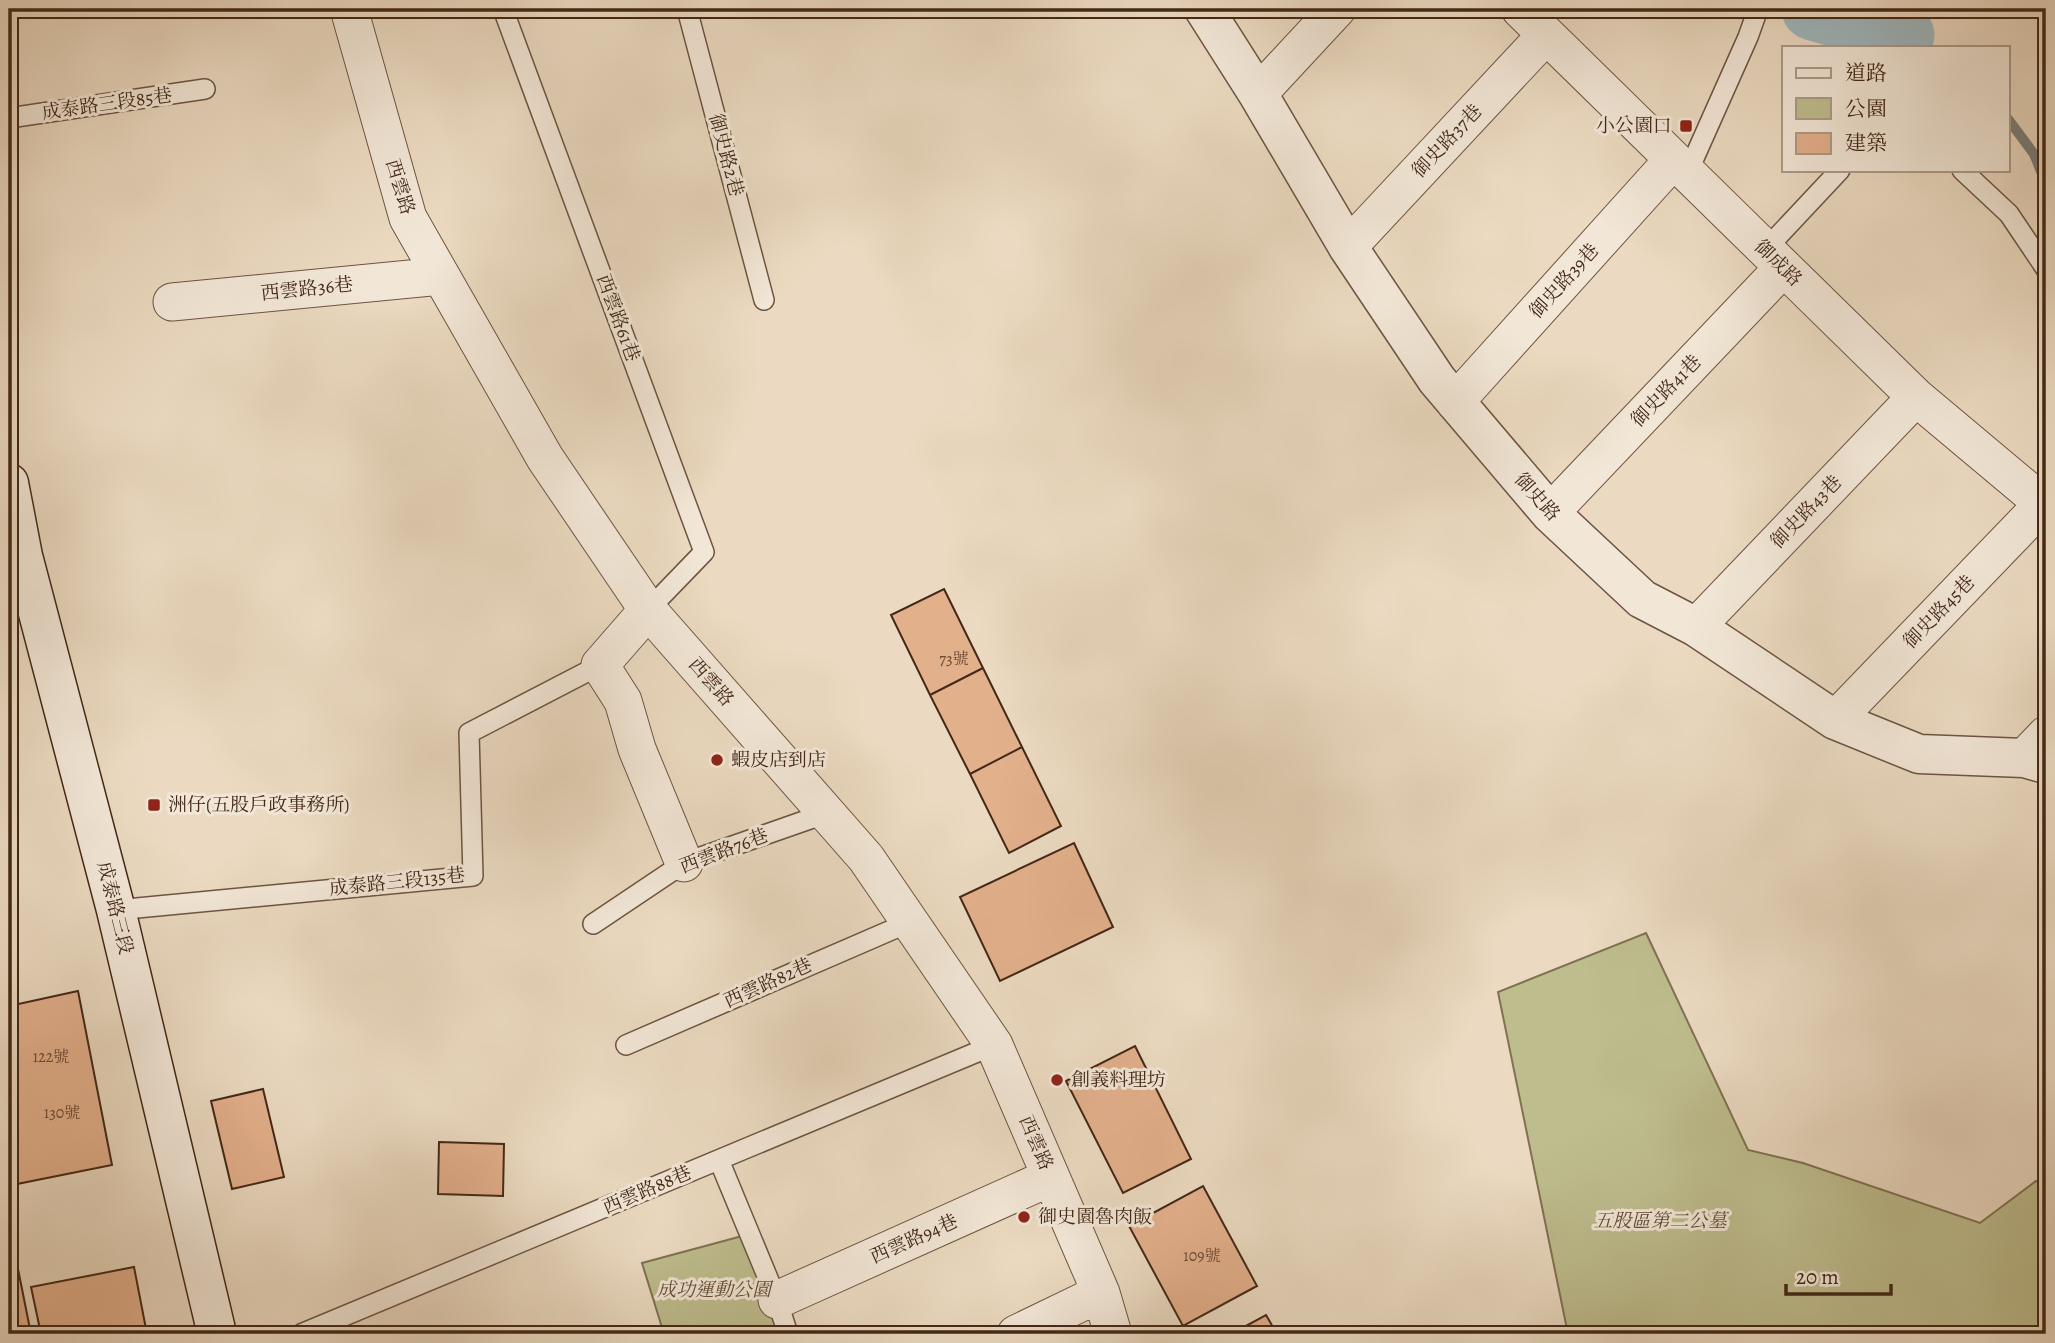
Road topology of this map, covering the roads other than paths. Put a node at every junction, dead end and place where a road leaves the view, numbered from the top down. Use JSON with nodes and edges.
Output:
{"nodes":[{"id":1,"x":349,"y":9,"type":"edge"},
{"id":2,"x":503,"y":9,"type":"edge"},
{"id":3,"x":687,"y":9,"type":"edge"},
{"id":4,"x":1204,"y":9,"type":"edge"},
{"id":5,"x":1337,"y":9,"type":"edge"},
{"id":6,"x":1520,"y":9,"type":"edge"},
{"id":7,"x":1758,"y":9,"type":"edge"},
{"id":8,"x":1546,"y":35,"type":"junction"},
{"id":9,"x":205,"y":89,"type":"dead end"},
{"id":10,"x":1258,"y":94,"type":"junction"},
{"id":11,"x":9,"y":118,"type":"edge"},
{"id":12,"x":1680,"y":167,"type":"junction"},
{"id":13,"x":1839,"y":172,"type":"edge"},
{"id":14,"x":1964,"y":172,"type":"edge"},
{"id":15,"x":1348,"y":247,"type":"junction"},
{"id":16,"x":1774,"y":259,"type":"junction"},
{"id":17,"x":2046,"y":269,"type":"edge"},
{"id":18,"x":441,"y":276,"type":"junction"},
{"id":19,"x":764,"y":300,"type":"dead end"},
{"id":20,"x":172,"y":302,"type":"dead end"},
{"id":21,"x":1916,"y":397,"type":"junction"},
{"id":22,"x":1455,"y":402,"type":"junction"},
{"id":23,"x":9,"y":483,"type":"edge"},
{"id":24,"x":2045,"y":504,"type":"edge"},
{"id":25,"x":1550,"y":513,"type":"junction"},
{"id":26,"x":16,"y":545,"type":"edge"},
{"id":27,"x":648,"y":610,"type":"junction"},
{"id":28,"x":1696,"y":626,"type":"junction"},
{"id":29,"x":600,"y":665,"type":"junction"},
{"id":30,"x":1835,"y":720,"type":"junction"},
{"id":31,"x":2039,"y":752,"type":"edge"},
{"id":32,"x":827,"y":813,"type":"junction"},
{"id":33,"x":684,"y":863,"type":"junction"},
{"id":34,"x":116,"y":910,"type":"junction"},
{"id":35,"x":910,"y":922,"type":"junction"},
{"id":36,"x":593,"y":924,"type":"dead end"},
{"id":37,"x":626,"y":1045,"type":"dead end"},
{"id":38,"x":994,"y":1045,"type":"junction"},
{"id":39,"x":719,"y":1160,"type":"junction"},
{"id":40,"x":1051,"y":1177,"type":"junction"},
{"id":41,"x":1101,"y":1293,"type":"junction"},
{"id":42,"x":776,"y":1300,"type":"junction"},
{"id":43,"x":217,"y":1334,"type":"edge"},
{"id":44,"x":300,"y":1334,"type":"edge"},
{"id":45,"x":788,"y":1334,"type":"edge"},
{"id":46,"x":1016,"y":1334,"type":"edge"},
{"id":47,"x":1113,"y":1334,"type":"edge"}],
"edges":[{"from":1,"to":18,"type":"street","name":"西雲路"},
{"from":2,"to":27,"type":"lane","name":"西雲路61巷"},
{"from":3,"to":19,"type":"lane","name":"御史路2巷"},
{"from":4,"to":10,"type":"street","name":"御史路"},
{"from":5,"to":10,"type":"street"},
{"from":6,"to":8,"type":"street","name":"御成路"},
{"from":7,"to":12,"type":"lane"},
{"from":8,"to":12,"type":"street","name":"御成路"},
{"from":8,"to":15,"type":"street","name":"御史路37巷"},
{"from":9,"to":11,"type":"lane","name":"成泰路三段85巷"},
{"from":10,"to":15,"type":"street","name":"御史路"},
{"from":12,"to":16,"type":"street","name":"御成路"},
{"from":12,"to":22,"type":"street","name":"御史路39巷"},
{"from":13,"to":16,"type":"lane"},
{"from":14,"to":17,"type":"lane"},
{"from":15,"to":22,"type":"street","name":"御史路"},
{"from":16,"to":21,"type":"street","name":"御成路"},
{"from":16,"to":25,"type":"street","name":"御史路41巷"},
{"from":18,"to":20,"type":"street","name":"西雲路36巷"},
{"from":18,"to":27,"type":"street","name":"西雲路"},
{"from":21,"to":24,"type":"street","name":"御成路"},
{"from":21,"to":28,"type":"street","name":"御史路43巷"},
{"from":22,"to":25,"type":"street","name":"御史路"},
{"from":23,"to":26,"type":"street","name":"成泰路三段"},
{"from":24,"to":30,"type":"street","name":"御史路45巷"},
{"from":25,"to":28,"type":"street","name":"御史路"},
{"from":26,"to":34,"type":"street","name":"成泰路三段"},
{"from":27,"to":29,"type":"street"},
{"from":27,"to":32,"type":"street","name":"西雲路"},
{"from":28,"to":30,"type":"street","name":"御史路"},
{"from":29,"to":33,"type":"street"},
{"from":29,"to":34,"type":"lane","name":"成泰路三段135巷"},
{"from":30,"to":31,"type":"street","name":"御史路"},
{"from":32,"to":33,"type":"lane","name":"西雲路76巷"},
{"from":32,"to":35,"type":"street","name":"西雲路"},
{"from":33,"to":36,"type":"lane","name":"西雲路76巷"},
{"from":34,"to":43,"type":"street","name":"成泰路三段"},
{"from":35,"to":37,"type":"lane","name":"西雲路82巷"},
{"from":35,"to":38,"type":"street","name":"西雲路"},
{"from":38,"to":39,"type":"lane","name":"西雲路88巷"},
{"from":38,"to":40,"type":"street","name":"西雲路"},
{"from":39,"to":42,"type":"lane"},
{"from":39,"to":44,"type":"lane","name":"西雲路88巷"},
{"from":40,"to":41,"type":"street","name":"西雲路"},
{"from":40,"to":42,"type":"street","name":"西雲路94巷"},
{"from":41,"to":46,"type":"street"},
{"from":41,"to":47,"type":"street","name":"西雲路"},
{"from":42,"to":45,"type":"lane"}]}
